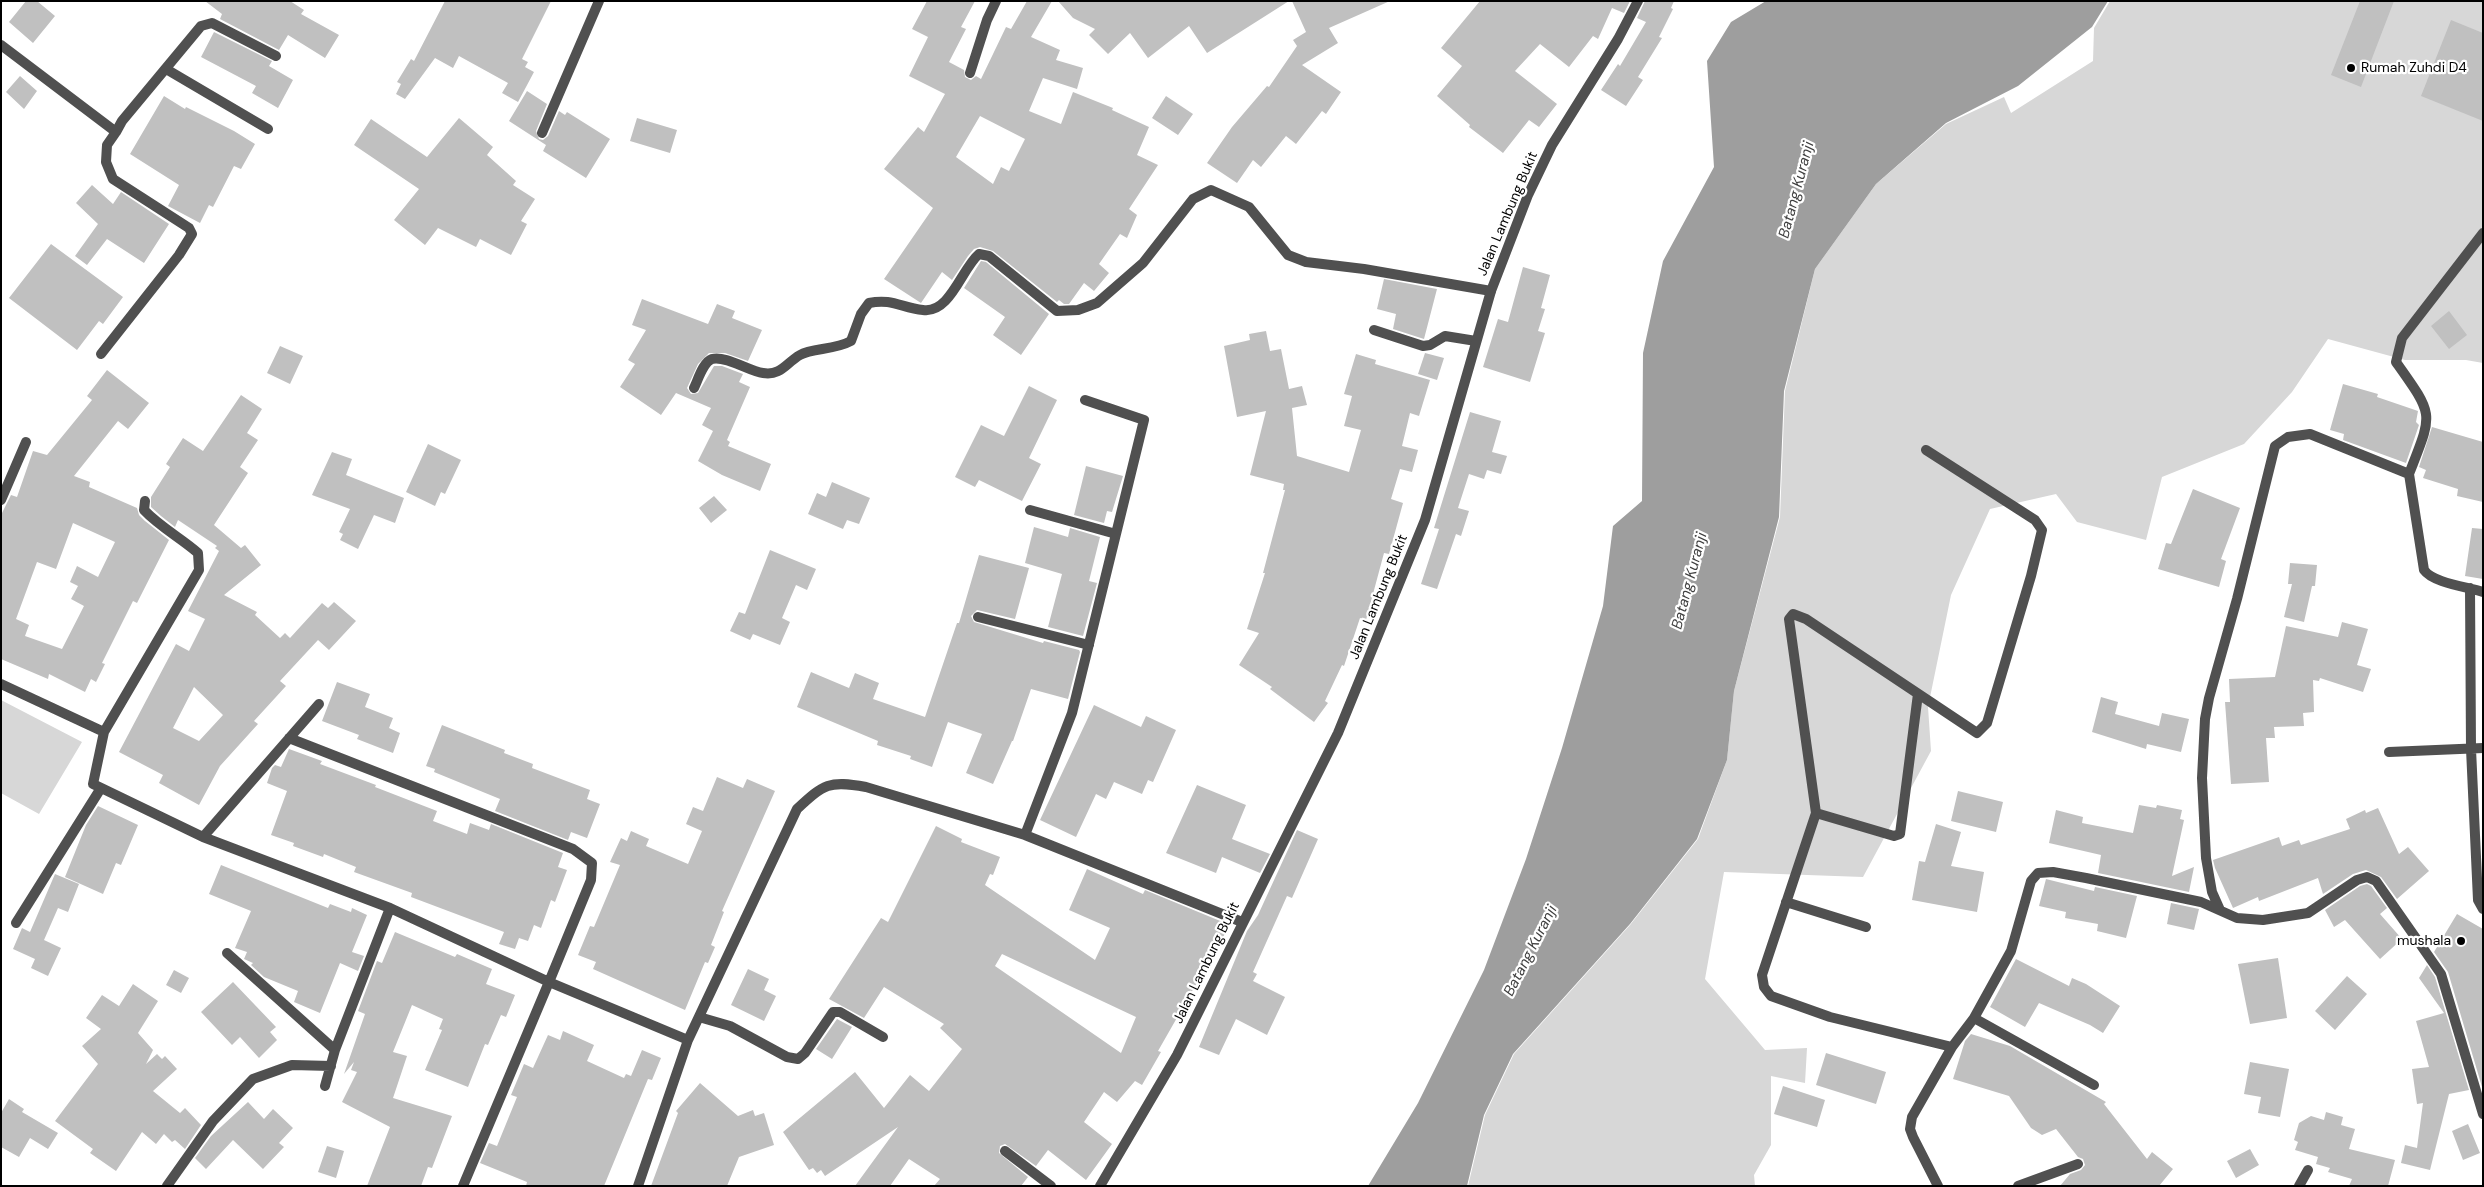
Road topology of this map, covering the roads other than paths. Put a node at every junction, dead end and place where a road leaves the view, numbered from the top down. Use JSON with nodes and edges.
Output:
{"nodes":[{"id":1,"x":599,"y":1,"type":"edge"},
{"id":2,"x":996,"y":1,"type":"edge"},
{"id":3,"x":1638,"y":1,"type":"edge"},
{"id":4,"x":1,"y":45,"type":"edge"},
{"id":5,"x":276,"y":56,"type":"dead end"},
{"id":6,"x":166,"y":69,"type":"junction"},
{"id":7,"x":970,"y":73,"type":"dead end"},
{"id":8,"x":268,"y":129,"type":"dead end"},
{"id":9,"x":116,"y":132,"type":"junction"},
{"id":10,"x":542,"y":133,"type":"dead end"},
{"id":11,"x":2483,"y":233,"type":"edge"},
{"id":12,"x":1492,"y":291,"type":"junction"},
{"id":13,"x":1374,"y":330,"type":"dead end"},
{"id":14,"x":1476,"y":341,"type":"junction"},
{"id":15,"x":101,"y":354,"type":"dead end"},
{"id":16,"x":694,"y":388,"type":"dead end"},
{"id":17,"x":1085,"y":400,"type":"dead end"},
{"id":18,"x":26,"y":442,"type":"dead end"},
{"id":19,"x":1926,"y":450,"type":"dead end"},
{"id":20,"x":2409,"y":474,"type":"junction"},
{"id":21,"x":1,"y":500,"type":"edge"},
{"id":22,"x":145,"y":501,"type":"dead end"},
{"id":23,"x":1030,"y":510,"type":"dead end"},
{"id":24,"x":1116,"y":534,"type":"junction"},
{"id":25,"x":2470,"y":588,"type":"junction"},
{"id":26,"x":2483,"y":592,"type":"edge"},
{"id":27,"x":978,"y":617,"type":"dead end"},
{"id":28,"x":1089,"y":645,"type":"junction"},
{"id":29,"x":1,"y":684,"type":"edge"},
{"id":30,"x":1918,"y":694,"type":"junction"},
{"id":31,"x":320,"y":704,"type":"dead end"},
{"id":32,"x":104,"y":732,"type":"junction"},
{"id":33,"x":289,"y":738,"type":"junction"},
{"id":34,"x":2471,"y":748,"type":"junction"},
{"id":35,"x":2483,"y":748,"type":"edge"},
{"id":36,"x":2389,"y":752,"type":"dead end"},
{"id":37,"x":101,"y":788,"type":"junction"},
{"id":38,"x":1816,"y":813,"type":"junction"},
{"id":39,"x":1025,"y":835,"type":"junction"},
{"id":40,"x":203,"y":837,"type":"junction"},
{"id":41,"x":1786,"y":902,"type":"junction"},
{"id":42,"x":390,"y":908,"type":"junction"},
{"id":43,"x":2483,"y":909,"type":"edge"},
{"id":44,"x":2220,"y":910,"type":"junction"},
{"id":45,"x":1242,"y":922,"type":"junction"},
{"id":46,"x":16,"y":923,"type":"dead end"},
{"id":47,"x":1866,"y":927,"type":"dead end"},
{"id":48,"x":227,"y":953,"type":"dead end"},
{"id":49,"x":549,"y":982,"type":"junction"},
{"id":50,"x":699,"y":1017,"type":"junction"},
{"id":51,"x":1974,"y":1018,"type":"junction"},
{"id":52,"x":883,"y":1038,"type":"dead end"},
{"id":53,"x":688,"y":1040,"type":"junction"},
{"id":54,"x":1952,"y":1047,"type":"junction"},
{"id":55,"x":336,"y":1050,"type":"junction"},
{"id":56,"x":331,"y":1066,"type":"junction"},
{"id":57,"x":2094,"y":1085,"type":"dead end"},
{"id":58,"x":325,"y":1086,"type":"dead end"},
{"id":59,"x":2483,"y":1114,"type":"edge"},
{"id":60,"x":1005,"y":1151,"type":"dead end"},
{"id":61,"x":2078,"y":1164,"type":"dead end"},
{"id":62,"x":2308,"y":1170,"type":"dead end"},
{"id":63,"x":166,"y":1186,"type":"edge"},
{"id":64,"x":463,"y":1186,"type":"edge"},
{"id":65,"x":638,"y":1186,"type":"edge"},
{"id":66,"x":1051,"y":1186,"type":"edge"},
{"id":67,"x":1100,"y":1186,"type":"edge"},
{"id":68,"x":1938,"y":1186,"type":"edge"},
{"id":69,"x":2018,"y":1186,"type":"edge"},
{"id":70,"x":2299,"y":1186,"type":"edge"}],
"edges":[{"from":1,"to":10,"type":"street"},
{"from":2,"to":7,"type":"street"},
{"from":3,"to":12,"type":"street","name":"Jalan Lambung Bukit"},
{"from":4,"to":9,"type":"street"},
{"from":5,"to":6,"type":"street"},
{"from":6,"to":8,"type":"street"},
{"from":6,"to":9,"type":"street"},
{"from":9,"to":15,"type":"street"},
{"from":11,"to":20,"type":"street"},
{"from":12,"to":14,"type":"street","name":"Jalan Lambung Bukit"},
{"from":12,"to":16,"type":"street"},
{"from":13,"to":14,"type":"street"},
{"from":14,"to":45,"type":"street","name":"Jalan Lambung Bukit"},
{"from":17,"to":24,"type":"street"},
{"from":18,"to":21,"type":"street"},
{"from":19,"to":30,"type":"street"},
{"from":20,"to":25,"type":"street"},
{"from":20,"to":44,"type":"street"},
{"from":22,"to":32,"type":"street"},
{"from":23,"to":24,"type":"street"},
{"from":24,"to":28,"type":"street"},
{"from":25,"to":26,"type":"street"},
{"from":25,"to":34,"type":"street"},
{"from":27,"to":28,"type":"street"},
{"from":28,"to":39,"type":"street"},
{"from":29,"to":32,"type":"street"},
{"from":30,"to":38,"type":"street"},
{"from":30,"to":38,"type":"street"},
{"from":31,"to":33,"type":"street"},
{"from":32,"to":37,"type":"street"},
{"from":33,"to":40,"type":"street"},
{"from":33,"to":49,"type":"street"},
{"from":34,"to":35,"type":"street"},
{"from":34,"to":36,"type":"street"},
{"from":34,"to":43,"type":"street"},
{"from":37,"to":40,"type":"street"},
{"from":37,"to":46,"type":"street"},
{"from":38,"to":41,"type":"street"},
{"from":39,"to":45,"type":"street"},
{"from":39,"to":50,"type":"street"},
{"from":40,"to":42,"type":"street"},
{"from":41,"to":47,"type":"street"},
{"from":41,"to":54,"type":"street"},
{"from":42,"to":49,"type":"street"},
{"from":42,"to":55,"type":"street"},
{"from":44,"to":51,"type":"street"},
{"from":44,"to":59,"type":"street"},
{"from":45,"to":67,"type":"street","name":"Jalan Lambung Bukit"},
{"from":48,"to":55,"type":"street"},
{"from":49,"to":53,"type":"street"},
{"from":49,"to":64,"type":"street"},
{"from":50,"to":52,"type":"street"},
{"from":50,"to":53,"type":"street"},
{"from":51,"to":54,"type":"street"},
{"from":51,"to":57,"type":"street"},
{"from":53,"to":65,"type":"street"},
{"from":54,"to":68,"type":"street"},
{"from":55,"to":56,"type":"street"},
{"from":56,"to":58,"type":"street"},
{"from":56,"to":63,"type":"street"},
{"from":60,"to":66,"type":"street"},
{"from":61,"to":69,"type":"street"},
{"from":62,"to":70,"type":"street"}]}
